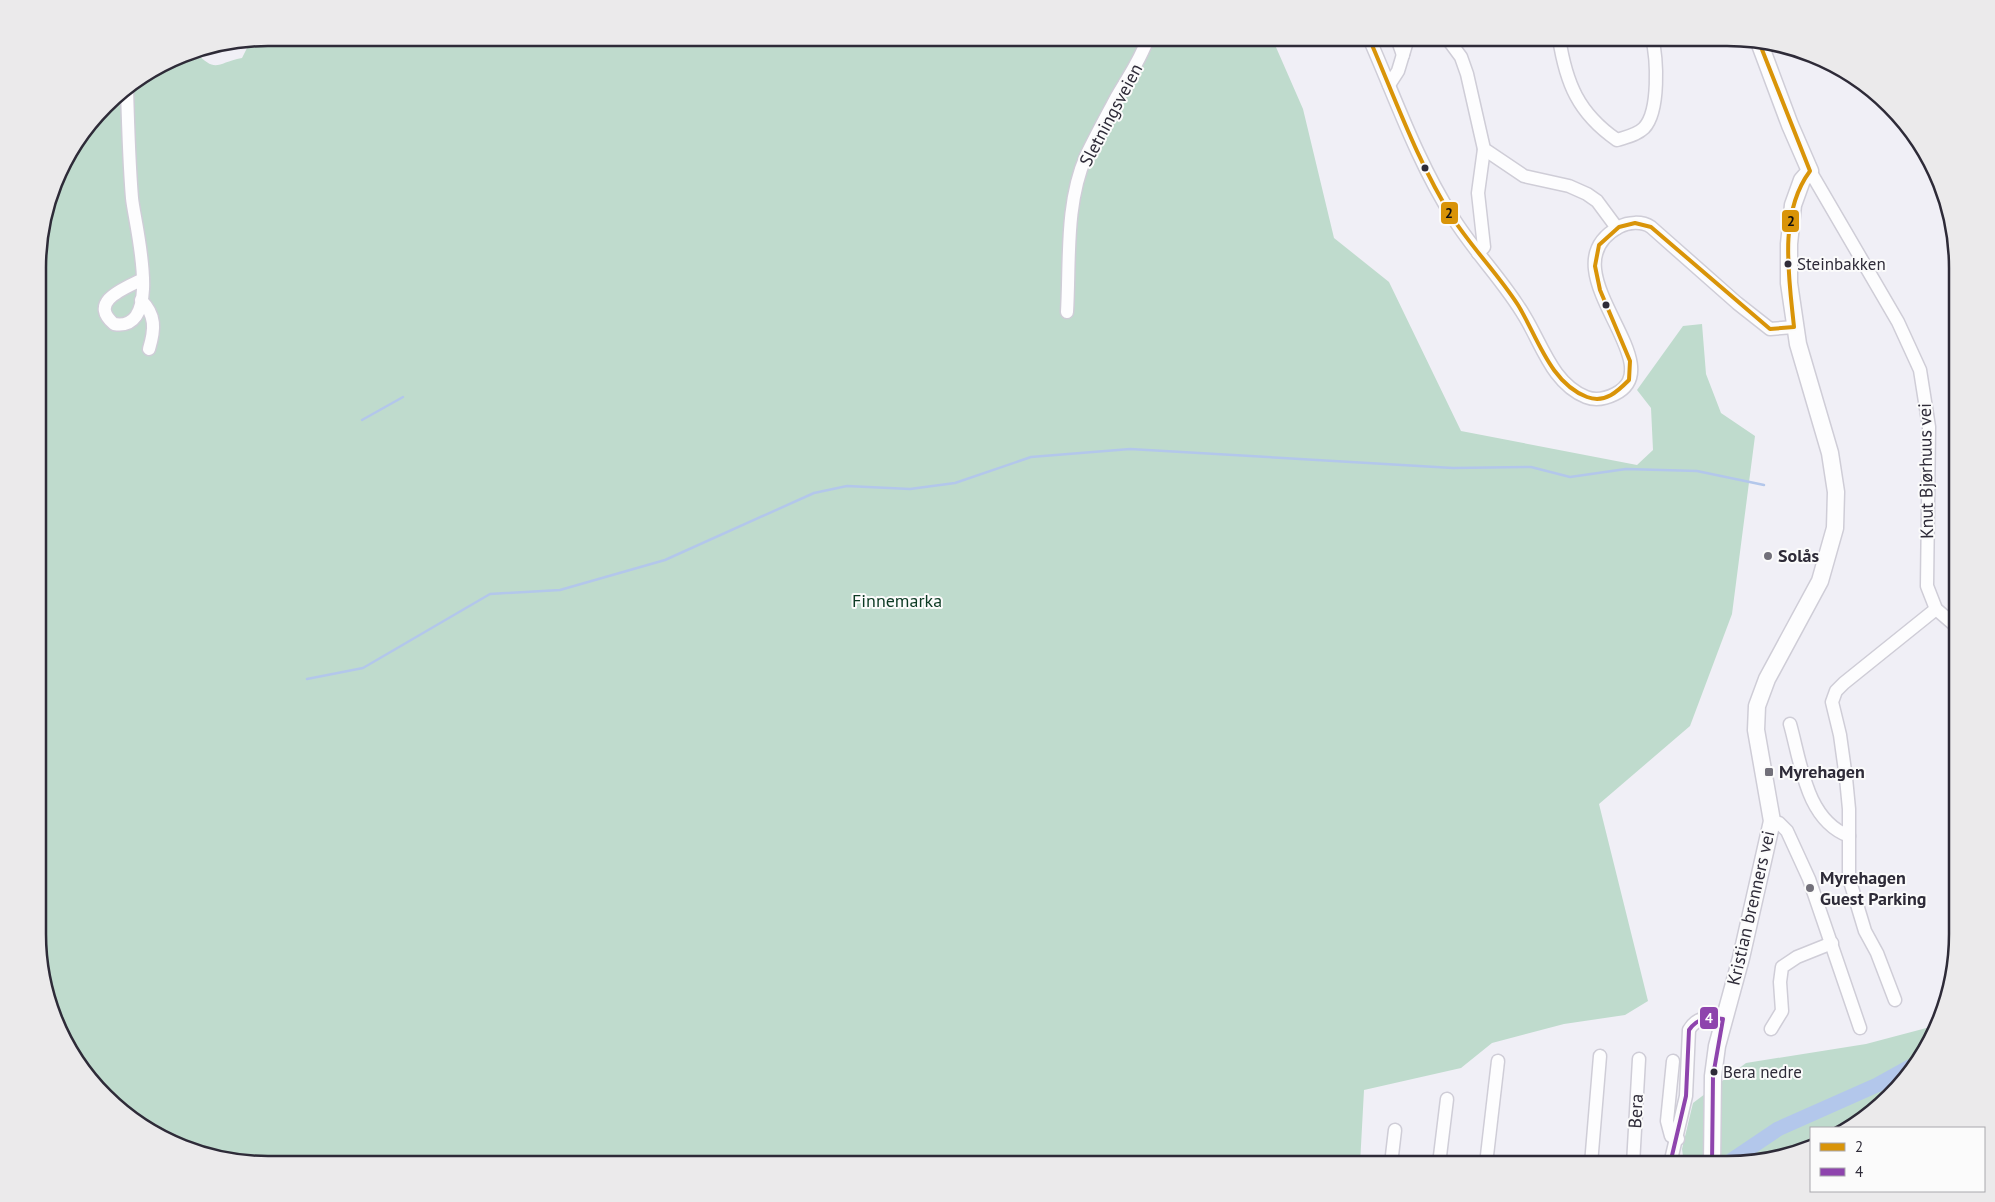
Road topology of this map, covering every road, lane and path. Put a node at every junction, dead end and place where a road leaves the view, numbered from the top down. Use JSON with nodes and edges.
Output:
{"nodes":[{"id":1,"x":1145,"y":46,"type":"edge"},
{"id":2,"x":1372,"y":46,"type":"edge"},
{"id":3,"x":1399,"y":46,"type":"edge"},
{"id":4,"x":1406,"y":46,"type":"edge"},
{"id":5,"x":1453,"y":46,"type":"edge"},
{"id":6,"x":1560,"y":46,"type":"edge"},
{"id":7,"x":1654,"y":46,"type":"edge"},
{"id":8,"x":1762,"y":49,"type":"edge"},
{"id":9,"x":1403,"y":55,"type":"junction"},
{"id":10,"x":1389,"y":85,"type":"junction"},
{"id":11,"x":127,"y":97,"type":"edge"},
{"id":12,"x":1484,"y":148,"type":"junction"},
{"id":13,"x":1810,"y":171,"type":"junction"},
{"id":14,"x":1617,"y":228,"type":"junction"},
{"id":15,"x":1478,"y":253,"type":"junction"},
{"id":16,"x":143,"y":279,"type":"junction"},
{"id":17,"x":141,"y":300,"type":"junction"},
{"id":18,"x":1067,"y":312,"type":"dead end"},
{"id":19,"x":1794,"y":327,"type":"junction"},
{"id":20,"x":149,"y":348,"type":"dead end"},
{"id":21,"x":1936,"y":609,"type":"junction"},
{"id":22,"x":1949,"y":620,"type":"edge"},
{"id":23,"x":1790,"y":724,"type":"dead end"},
{"id":24,"x":1772,"y":821,"type":"junction"},
{"id":25,"x":1849,"y":836,"type":"junction"},
{"id":26,"x":1832,"y":943,"type":"junction"},
{"id":27,"x":1895,"y":1000,"type":"dead end"},
{"id":28,"x":1723,"y":1019,"type":"junction"},
{"id":29,"x":1860,"y":1028,"type":"dead end"},
{"id":30,"x":1771,"y":1029,"type":"dead end"},
{"id":31,"x":1600,"y":1056,"type":"dead end"},
{"id":32,"x":1639,"y":1059,"type":"dead end"},
{"id":33,"x":1498,"y":1061,"type":"dead end"},
{"id":34,"x":1673,"y":1061,"type":"dead end"},
{"id":35,"x":1447,"y":1099,"type":"dead end"},
{"id":36,"x":1394,"y":1130,"type":"dead end"},
{"id":37,"x":1678,"y":1138,"type":"junction"},
{"id":38,"x":1392,"y":1156,"type":"edge"},
{"id":39,"x":1440,"y":1156,"type":"edge"},
{"id":40,"x":1487,"y":1156,"type":"edge"},
{"id":41,"x":1592,"y":1156,"type":"edge"},
{"id":42,"x":1633,"y":1156,"type":"edge"},
{"id":43,"x":1672,"y":1156,"type":"edge"},
{"id":44,"x":1712,"y":1156,"type":"edge"}],
"edges":[{"from":1,"to":18,"type":"street","name":"Sletningsveien"},
{"from":2,"to":10,"type":"street"},
{"from":3,"to":9,"type":"street"},
{"from":4,"to":9,"type":"street"},
{"from":5,"to":12,"type":"street"},
{"from":6,"to":7,"type":"street"},
{"from":8,"to":13,"type":"main road","name":"Knut Bjørhuus vei"},
{"from":9,"to":10,"type":"street"},
{"from":10,"to":15,"type":"street"},
{"from":11,"to":16,"type":"street"},
{"from":12,"to":14,"type":"street"},
{"from":12,"to":15,"type":"street"},
{"from":13,"to":19,"type":"main road","name":"Kristian brenners vei"},
{"from":13,"to":21,"type":"street","name":"Knut Bjørhuus vei"},
{"from":14,"to":15,"type":"street"},
{"from":14,"to":19,"type":"street"},
{"from":16,"to":17,"type":"street"},
{"from":16,"to":17,"type":"street"},
{"from":17,"to":20,"type":"street"},
{"from":19,"to":24,"type":"main road","name":"Kristian brenners vei"},
{"from":21,"to":22,"type":"street","name":"Knut Bjørhuus vei"},
{"from":21,"to":25,"type":"street"},
{"from":23,"to":25,"type":"street"},
{"from":24,"to":26,"type":"street"},
{"from":24,"to":28,"type":"main road","name":"Kristian brenners vei"},
{"from":25,"to":27,"type":"street"},
{"from":26,"to":29,"type":"street"},
{"from":26,"to":30,"type":"street"},
{"from":28,"to":37,"type":"street"},
{"from":28,"to":44,"type":"main road","name":"Kristian brenners vei"},
{"from":31,"to":41,"type":"street"},
{"from":32,"to":42,"type":"street","name":"Bera"},
{"from":33,"to":40,"type":"street"},
{"from":34,"to":37,"type":"street","name":"Bera"},
{"from":35,"to":39,"type":"street"},
{"from":36,"to":38,"type":"street"},
{"from":37,"to":43,"type":"street"}]}
